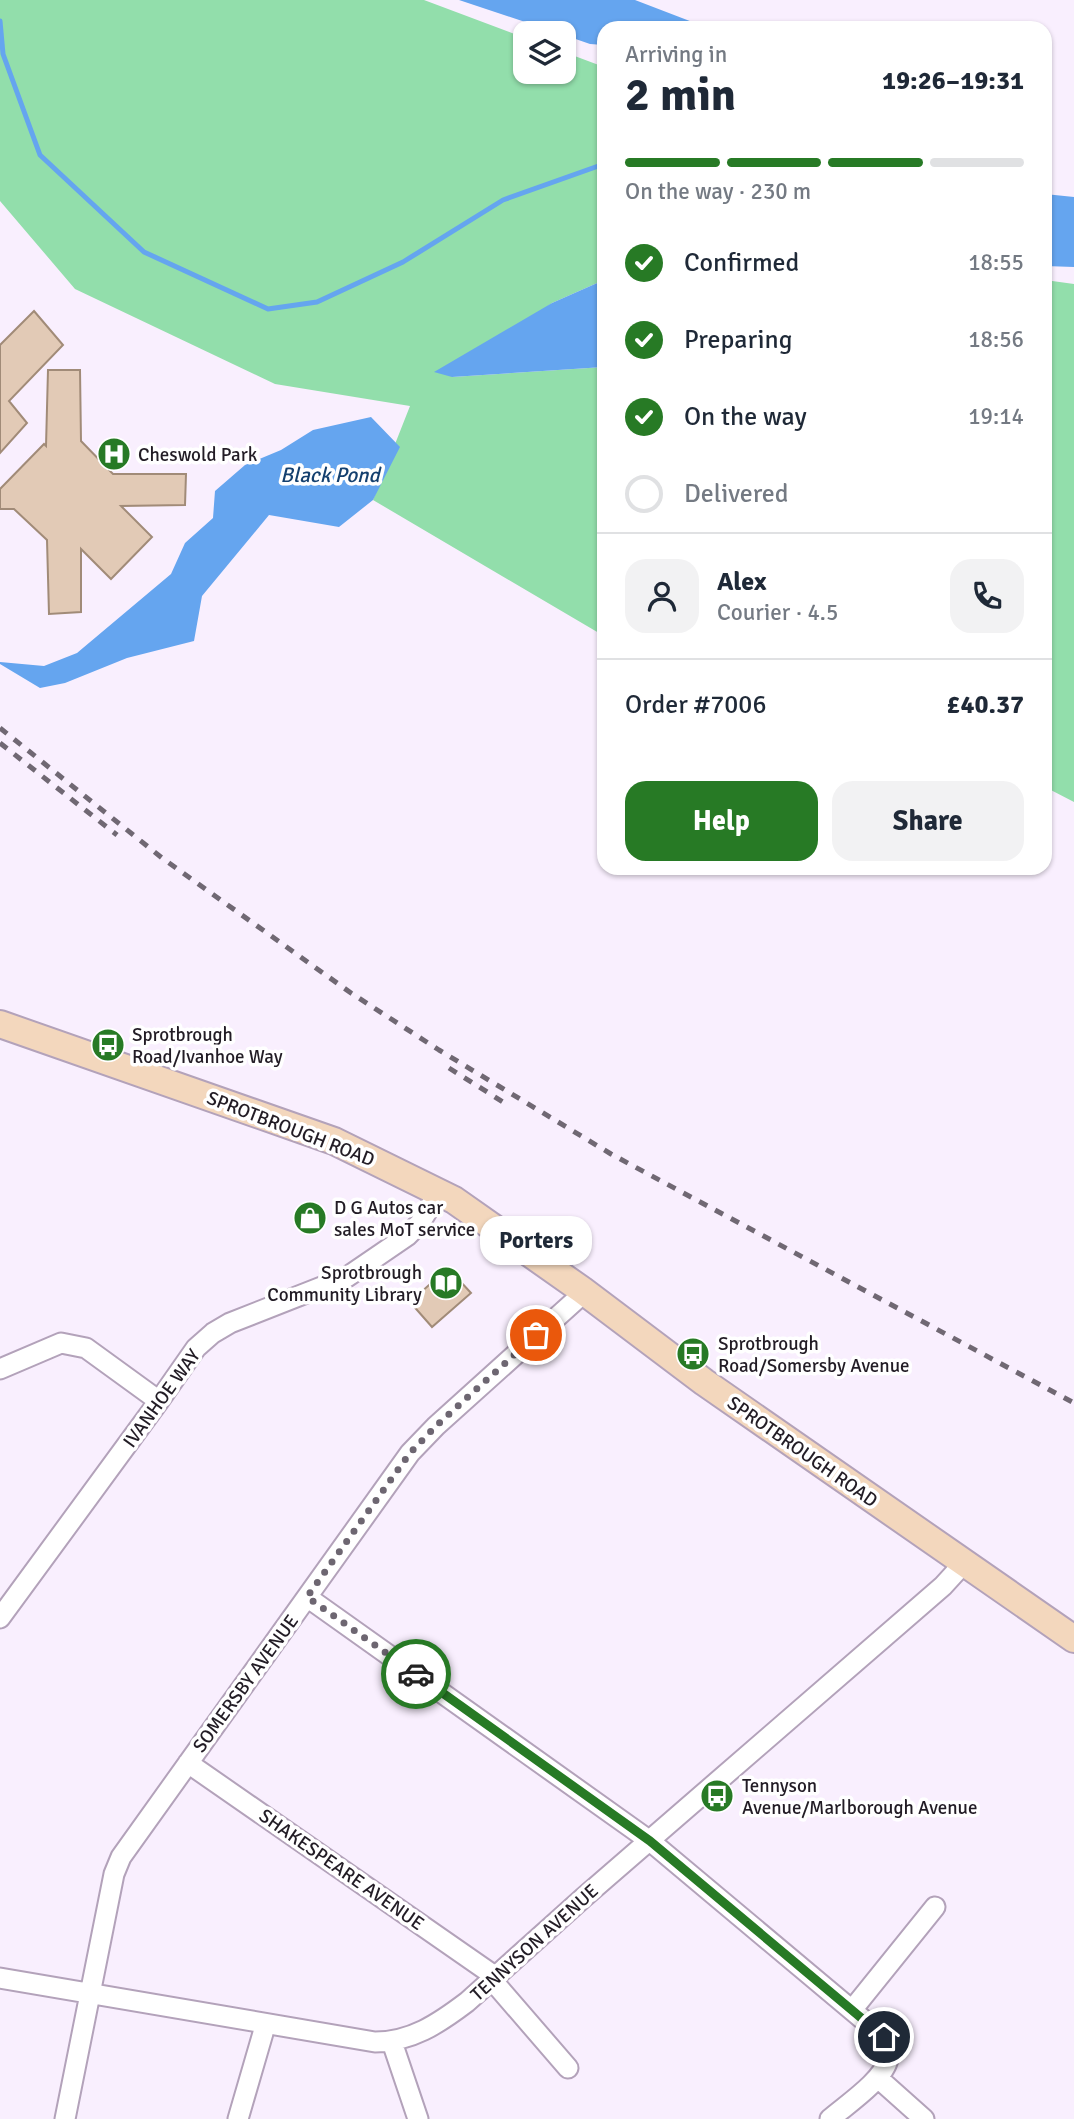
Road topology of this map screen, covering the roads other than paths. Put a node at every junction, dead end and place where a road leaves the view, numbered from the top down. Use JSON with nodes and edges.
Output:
{"nodes":[{"id":1,"x":0,"y":1024,"type":"edge"},
{"id":2,"x":439,"y":1192,"type":"junction"},
{"id":3,"x":583,"y":1290,"type":"junction"},
{"id":4,"x":0,"y":1370,"type":"edge"},
{"id":5,"x":159,"y":1401,"type":"junction"},
{"id":6,"x":964,"y":1563,"type":"junction"},
{"id":7,"x":307,"y":1597,"type":"junction"},
{"id":8,"x":0,"y":1618,"type":"edge"},
{"id":9,"x":1074,"y":1639,"type":"edge"},
{"id":10,"x":188,"y":1763,"type":"junction"},
{"id":11,"x":650,"y":1841,"type":"junction"},
{"id":12,"x":935,"y":1907,"type":"dead end"},
{"id":13,"x":0,"y":1978,"type":"edge"},
{"id":14,"x":494,"y":1978,"type":"junction"},
{"id":15,"x":91,"y":1993,"type":"junction"},
{"id":16,"x":852,"y":2010,"type":"junction"},
{"id":17,"x":263,"y":2023,"type":"junction"},
{"id":18,"x":392,"y":2042,"type":"junction"},
{"id":19,"x":568,"y":2068,"type":"dead end"},
{"id":20,"x":878,"y":2078,"type":"junction"},
{"id":21,"x":65,"y":2119,"type":"edge"},
{"id":22,"x":237,"y":2119,"type":"edge"},
{"id":23,"x":418,"y":2119,"type":"edge"},
{"id":24,"x":830,"y":2119,"type":"edge"},
{"id":25,"x":924,"y":2119,"type":"edge"}],
"edges":[{"from":1,"to":2,"type":"street","name":"SPROTBROUGH ROAD"},
{"from":2,"to":3,"type":"street","name":"SPROTBROUGH ROAD"},
{"from":2,"to":5,"type":"street","name":"IVANHOE WAY"},
{"from":3,"to":6,"type":"street","name":"SPROTBROUGH ROAD"},
{"from":3,"to":7,"type":"street","name":"SOMERSBY AVENUE"},
{"from":4,"to":5,"type":"street"},
{"from":5,"to":8,"type":"street","name":"IVANHOE WAY"},
{"from":6,"to":9,"type":"street","name":"SPROTBROUGH ROAD"},
{"from":6,"to":11,"type":"street","name":"TENNYSON AVENUE"},
{"from":7,"to":10,"type":"street","name":"SOMERSBY AVENUE"},
{"from":7,"to":11,"type":"street"},
{"from":10,"to":14,"type":"street","name":"SHAKESPEARE AVENUE"},
{"from":10,"to":15,"type":"street","name":"SOMERSBY AVENUE"},
{"from":11,"to":14,"type":"street","name":"TENNYSON AVENUE"},
{"from":11,"to":16,"type":"street"},
{"from":12,"to":16,"type":"street"},
{"from":13,"to":15,"type":"street","name":"TENNYSON AVENUE"},
{"from":14,"to":18,"type":"street","name":"TENNYSON AVENUE"},
{"from":14,"to":19,"type":"street","name":"SHAKESPEARE AVENUE"},
{"from":15,"to":17,"type":"street","name":"TENNYSON AVENUE"},
{"from":15,"to":21,"type":"street","name":"SOMERSBY AVENUE"},
{"from":16,"to":20,"type":"street"},
{"from":17,"to":18,"type":"street","name":"TENNYSON AVENUE"},
{"from":17,"to":22,"type":"street"},
{"from":18,"to":23,"type":"street"},
{"from":20,"to":24,"type":"street"},
{"from":20,"to":25,"type":"street"}]}
